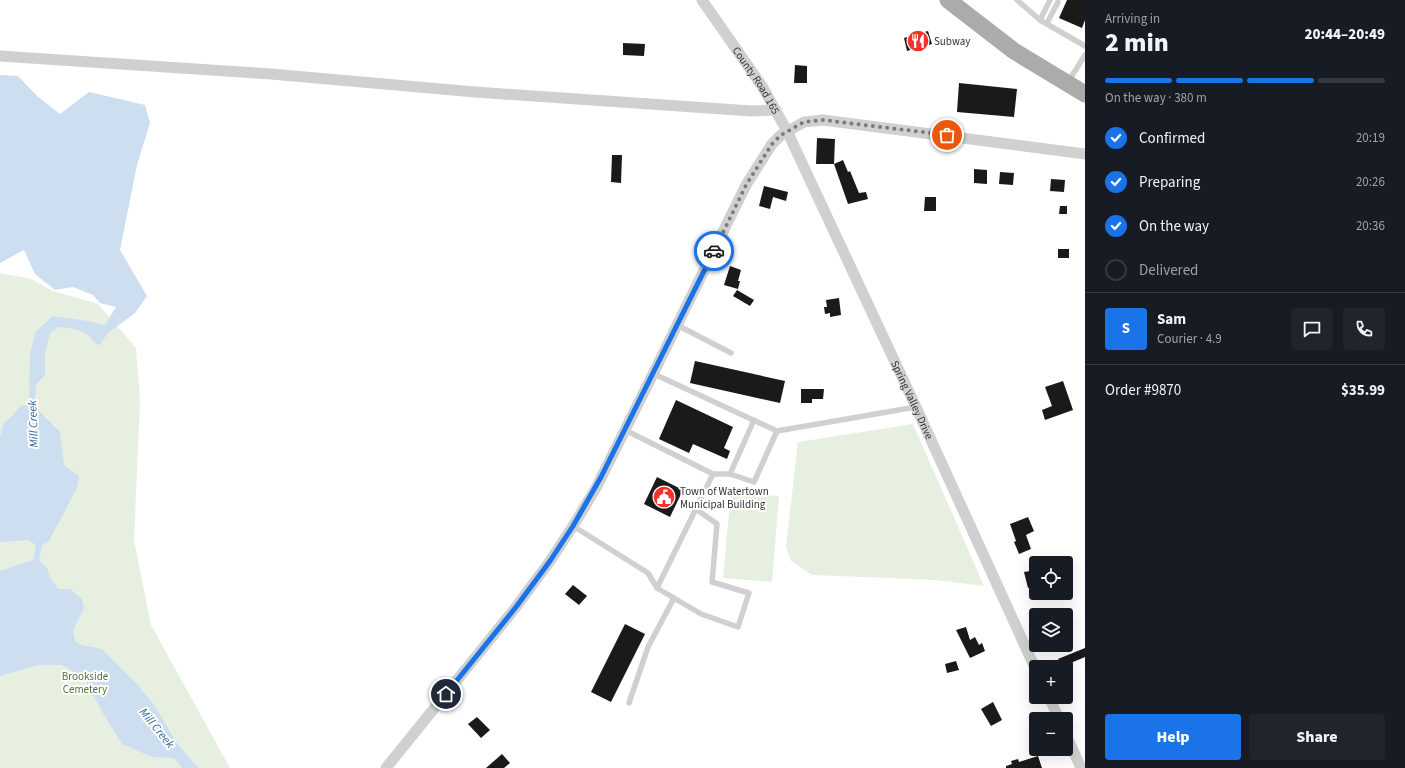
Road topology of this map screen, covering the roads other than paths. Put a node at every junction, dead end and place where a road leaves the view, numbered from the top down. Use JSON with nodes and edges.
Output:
{"nodes":[{"id":1,"x":702,"y":0,"type":"edge"},
{"id":2,"x":948,"y":0,"type":"edge"},
{"id":3,"x":1018,"y":0,"type":"edge"},
{"id":4,"x":1050,"y":0,"type":"edge"},
{"id":5,"x":1058,"y":2,"type":"dead end"},
{"id":6,"x":966,"y":7,"type":"edge"},
{"id":7,"x":1040,"y":20,"type":"junction"},
{"id":8,"x":1047,"y":24,"type":"junction"},
{"id":9,"x":1085,"y":46,"type":"edge"},
{"id":10,"x":0,"y":56,"type":"edge"},
{"id":11,"x":1085,"y":56,"type":"edge"},
{"id":12,"x":1067,"y":84,"type":"junction"},
{"id":13,"x":1085,"y":94,"type":"edge"},
{"id":14,"x":776,"y":110,"type":"junction"},
{"id":15,"x":787,"y":131,"type":"junction"},
{"id":16,"x":1085,"y":154,"type":"edge"},
{"id":17,"x":677,"y":326,"type":"junction"},
{"id":18,"x":731,"y":353,"type":"dead end"},
{"id":19,"x":654,"y":374,"type":"junction"},
{"id":20,"x":916,"y":408,"type":"junction"},
{"id":21,"x":754,"y":420,"type":"junction"},
{"id":22,"x":625,"y":430,"type":"junction"},
{"id":23,"x":777,"y":430,"type":"junction"},
{"id":24,"x":713,"y":474,"type":"junction"},
{"id":25,"x":730,"y":474,"type":"junction"},
{"id":26,"x":696,"y":509,"type":"junction"},
{"id":27,"x":573,"y":526,"type":"junction"},
{"id":28,"x":657,"y":588,"type":"junction"},
{"id":29,"x":674,"y":598,"type":"junction"},
{"id":30,"x":1031,"y":660,"type":"edge"},
{"id":31,"x":629,"y":703,"type":"dead end"},
{"id":32,"x":1073,"y":749,"type":"edge"},
{"id":33,"x":386,"y":768,"type":"edge"},
{"id":34,"x":1082,"y":768,"type":"edge"}],
"edges":[{"from":1,"to":14,"type":"street","name":"County Road 165"},
{"from":2,"to":6,"type":"main road"},
{"from":3,"to":7,"type":"lane"},
{"from":4,"to":7,"type":"lane"},
{"from":5,"to":8,"type":"lane"},
{"from":6,"to":12,"type":"main road"},
{"from":7,"to":8,"type":"lane"},
{"from":8,"to":9,"type":"lane"},
{"from":10,"to":14,"type":"street"},
{"from":11,"to":12,"type":"lane"},
{"from":12,"to":13,"type":"main road"},
{"from":14,"to":15,"type":"street","name":"County Road 165"},
{"from":15,"to":16,"type":"street"},
{"from":15,"to":17,"type":"street"},
{"from":15,"to":20,"type":"street","name":"Spring Valley Drive"},
{"from":17,"to":18,"type":"lane"},
{"from":17,"to":19,"type":"street"},
{"from":19,"to":21,"type":"lane"},
{"from":19,"to":22,"type":"street"},
{"from":20,"to":23,"type":"lane"},
{"from":20,"to":30,"type":"street","name":"Spring Valley Drive"},
{"from":21,"to":23,"type":"lane"},
{"from":21,"to":25,"type":"lane"},
{"from":22,"to":24,"type":"lane"},
{"from":22,"to":27,"type":"street"},
{"from":23,"to":25,"type":"lane"},
{"from":24,"to":25,"type":"lane"},
{"from":24,"to":26,"type":"lane"},
{"from":26,"to":28,"type":"lane"},
{"from":26,"to":29,"type":"lane"},
{"from":27,"to":28,"type":"lane"},
{"from":27,"to":33,"type":"street"},
{"from":28,"to":29,"type":"lane"},
{"from":29,"to":31,"type":"lane"},
{"from":32,"to":34,"type":"street"}]}
